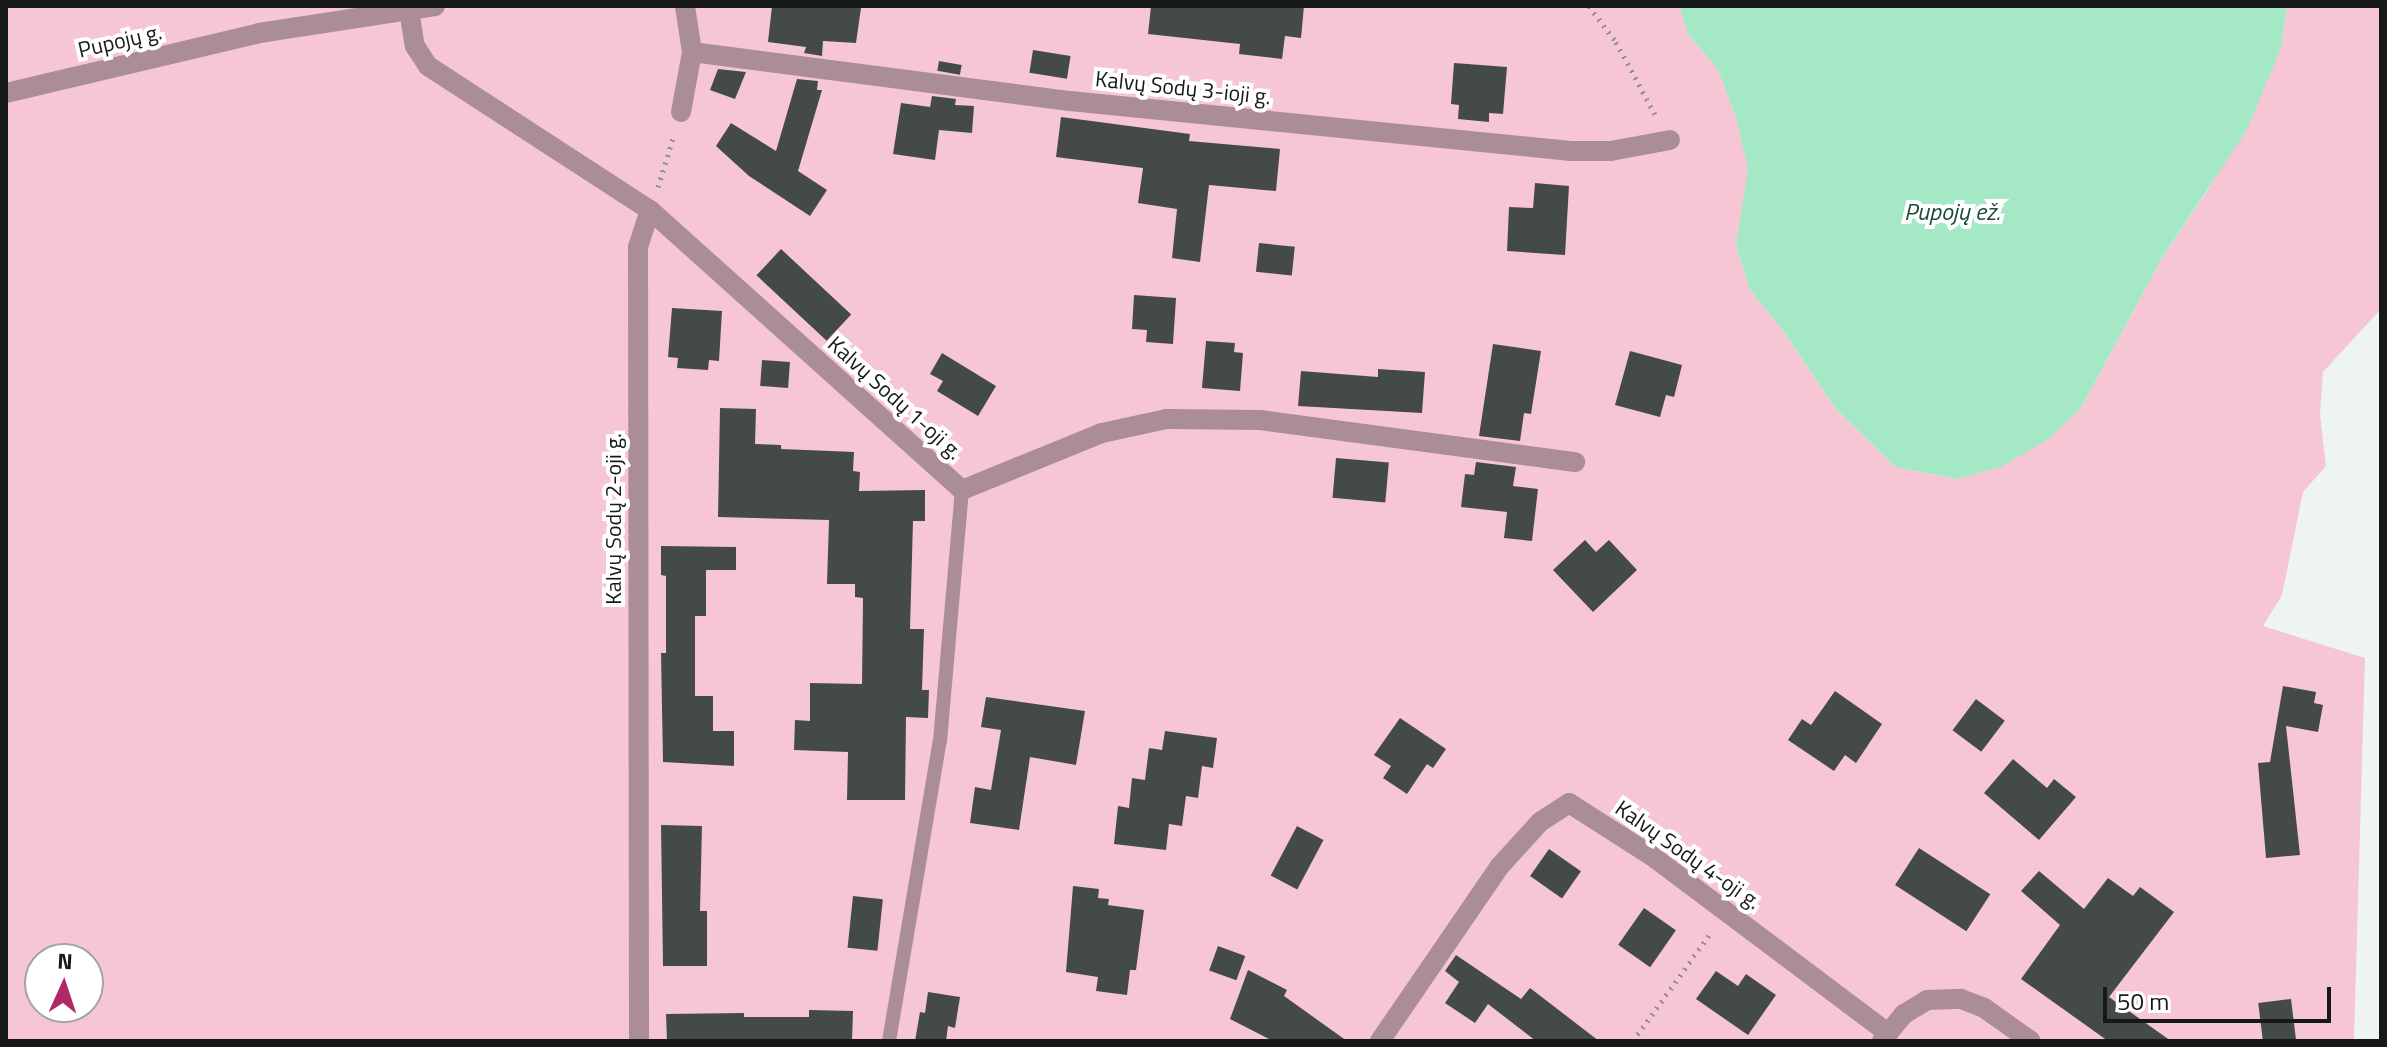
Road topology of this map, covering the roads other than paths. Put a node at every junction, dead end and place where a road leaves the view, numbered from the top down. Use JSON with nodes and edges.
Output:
{"nodes":[{"id":1,"x":435,"y":6,"type":"edge"},
{"id":2,"x":685,"y":6,"type":"edge"},
{"id":3,"x":409,"y":10,"type":"junction"},
{"id":4,"x":692,"y":52,"type":"junction"},
{"id":5,"x":6,"y":93,"type":"edge"},
{"id":6,"x":681,"y":112,"type":"road end"},
{"id":7,"x":1670,"y":140,"type":"road end"},
{"id":8,"x":650,"y":210,"type":"junction"},
{"id":9,"x":1575,"y":462,"type":"dead end"},
{"id":10,"x":962,"y":490,"type":"junction"},
{"id":11,"x":1885,"y":1037,"type":"edge"},
{"id":12,"x":639,"y":1041,"type":"edge"},
{"id":13,"x":889,"y":1041,"type":"edge"},
{"id":14,"x":1380,"y":1041,"type":"edge"},
{"id":15,"x":2031,"y":1041,"type":"edge"}],
"edges":[{"from":1,"to":3,"type":"street","name":"Pupojų g."},
{"from":2,"to":4,"type":"street"},
{"from":3,"to":5,"type":"street","name":"Pupojų g."},
{"from":3,"to":8,"type":"street","name":"Kalvų Sodų 1-oji g."},
{"from":4,"to":6,"type":"street"},
{"from":4,"to":7,"type":"street","name":"Kalvų Sodų 3-ioji g."},
{"from":8,"to":10,"type":"street","name":"Kalvų Sodų 1-oji g."},
{"from":8,"to":12,"type":"street","name":"Kalvų Sodų 2-oji g."},
{"from":9,"to":10,"type":"street","name":"Kalvų Sodų 1-oji g."},
{"from":10,"to":13,"type":"lane"},
{"from":11,"to":14,"type":"street","name":"Kalvų Sodų 4-oji g."},
{"from":11,"to":15,"type":"street","name":"Kalvų Sodų 4-oji g."}]}
